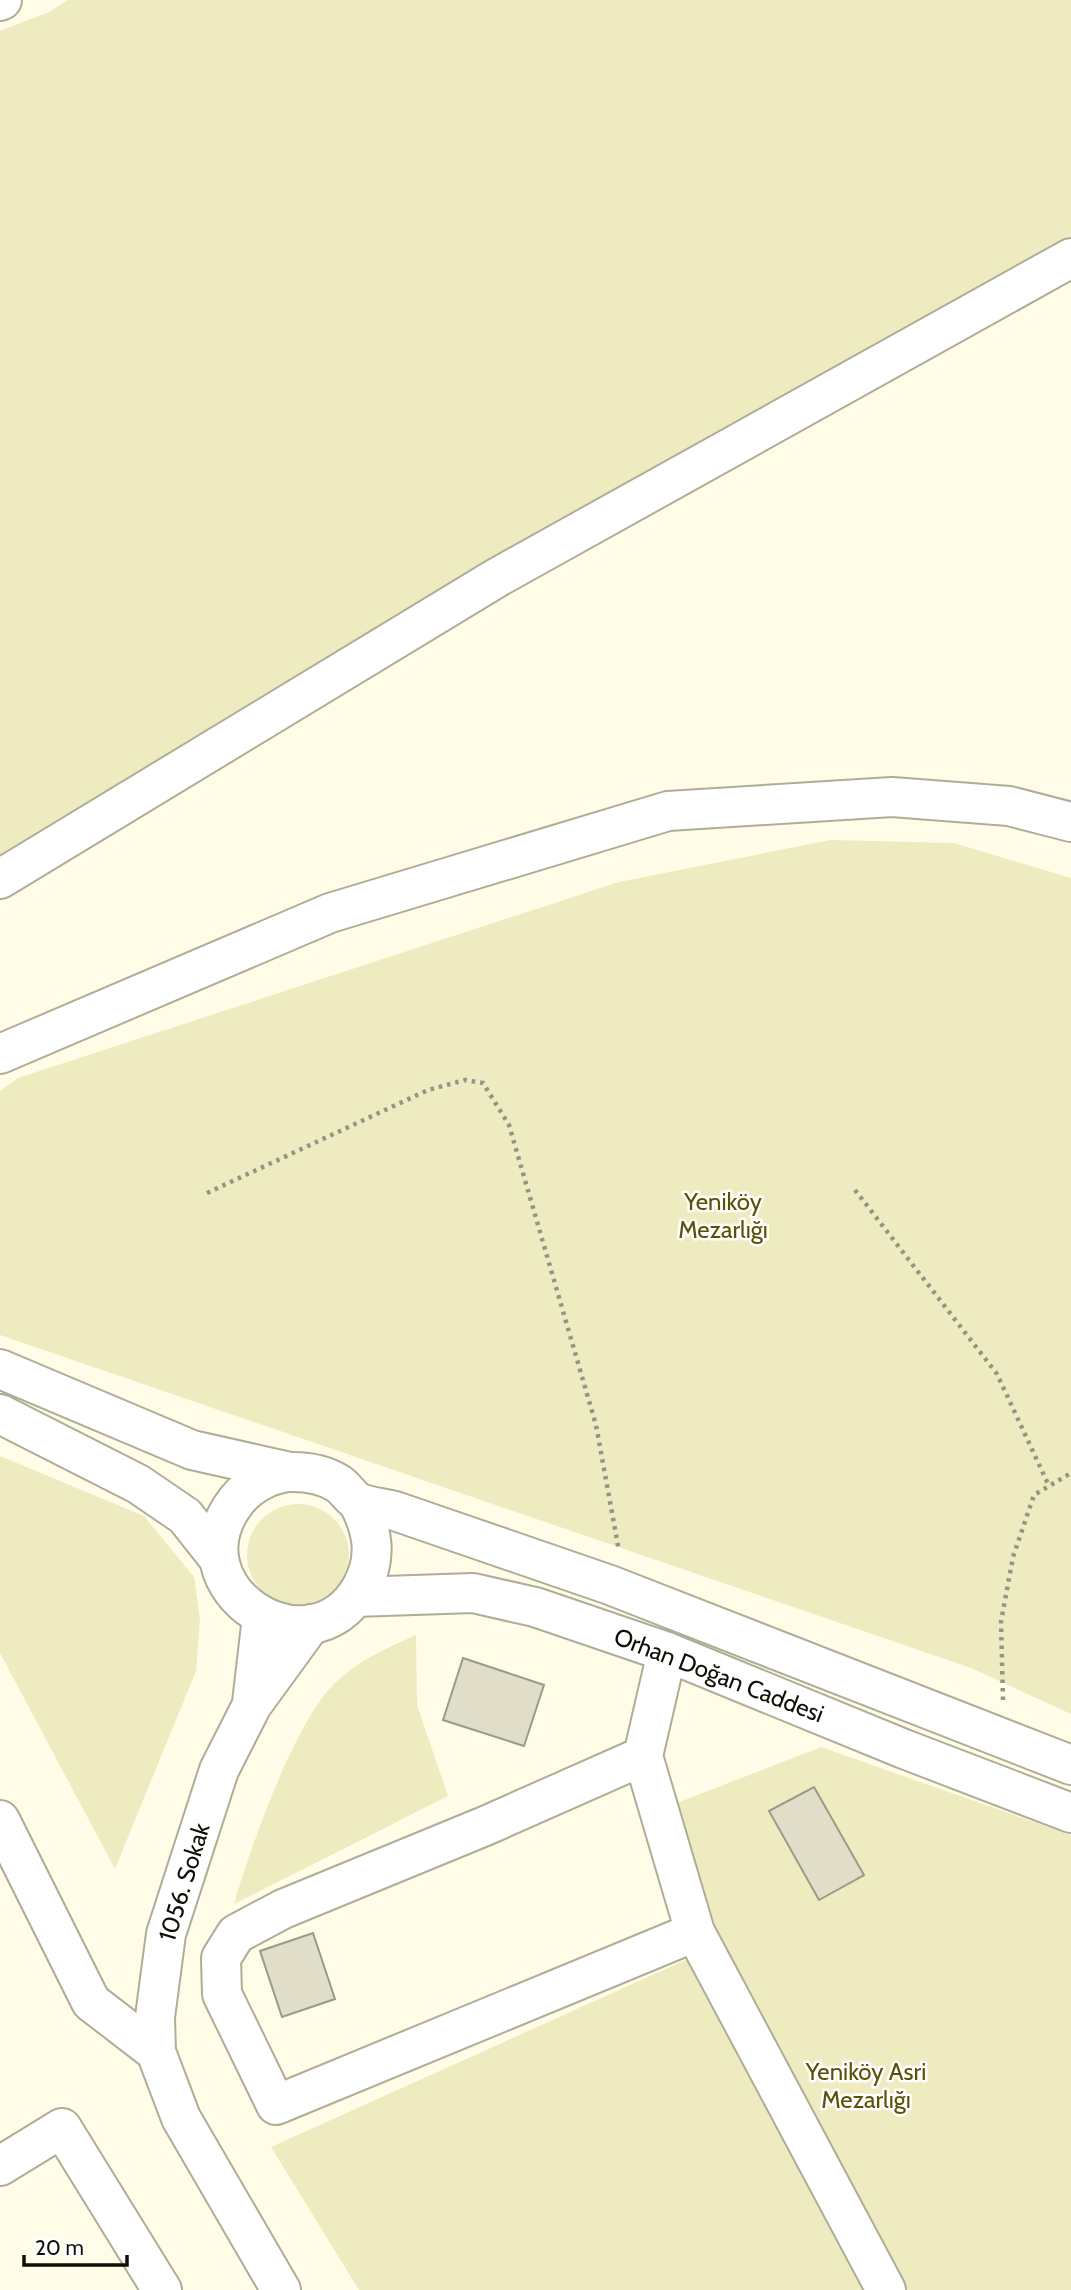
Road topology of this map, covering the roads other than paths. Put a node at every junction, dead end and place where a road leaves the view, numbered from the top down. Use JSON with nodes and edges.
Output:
{"nodes":[{"id":1,"x":1071,"y":258,"type":"edge"},
{"id":2,"x":1071,"y":822,"type":"edge"},
{"id":3,"x":0,"y":879,"type":"edge"},
{"id":4,"x":0,"y":1054,"type":"edge"},
{"id":5,"x":0,"y":1369,"type":"edge"},
{"id":6,"x":0,"y":1414,"type":"edge"},
{"id":7,"x":290,"y":1472,"type":"junction"},
{"id":8,"x":358,"y":1502,"type":"junction"},
{"id":9,"x":219,"y":1559,"type":"junction"},
{"id":10,"x":355,"y":1597,"type":"junction"},
{"id":11,"x":262,"y":1617,"type":"junction"},
{"id":12,"x":311,"y":1624,"type":"junction"},
{"id":13,"x":667,"y":1652,"type":"junction"},
{"id":14,"x":252,"y":1705,"type":"junction"},
{"id":15,"x":643,"y":1756,"type":"junction"},
{"id":16,"x":1071,"y":1765,"type":"edge"},
{"id":17,"x":1071,"y":1813,"type":"edge"},
{"id":18,"x":0,"y":1820,"type":"edge"},
{"id":19,"x":695,"y":1932,"type":"junction"},
{"id":20,"x":156,"y":2052,"type":"junction"},
{"id":21,"x":0,"y":2165,"type":"edge"},
{"id":22,"x":162,"y":2290,"type":"edge"},
{"id":23,"x":281,"y":2290,"type":"edge"},
{"id":24,"x":886,"y":2290,"type":"edge"}],
"edges":[{"from":1,"to":3,"type":"street"},
{"from":2,"to":4,"type":"street"},
{"from":5,"to":7,"type":"street"},
{"from":6,"to":9,"type":"street"},
{"from":7,"to":8,"type":"street"},
{"from":7,"to":9,"type":"street"},
{"from":8,"to":10,"type":"street"},
{"from":8,"to":16,"type":"street"},
{"from":9,"to":11,"type":"street"},
{"from":10,"to":12,"type":"street"},
{"from":10,"to":13,"type":"street","name":"Orhan Doğan Caddesi"},
{"from":11,"to":12,"type":"street"},
{"from":11,"to":14,"type":"street"},
{"from":12,"to":14,"type":"street"},
{"from":13,"to":15,"type":"street"},
{"from":13,"to":17,"type":"street","name":"Orhan Doğan Caddesi"},
{"from":14,"to":20,"type":"street","name":"1056. Sokak"},
{"from":15,"to":19,"type":"street"},
{"from":15,"to":19,"type":"street"},
{"from":18,"to":20,"type":"street"},
{"from":19,"to":24,"type":"street"},
{"from":20,"to":23,"type":"street","name":"1056. Sokak"},
{"from":21,"to":22,"type":"street"}]}
